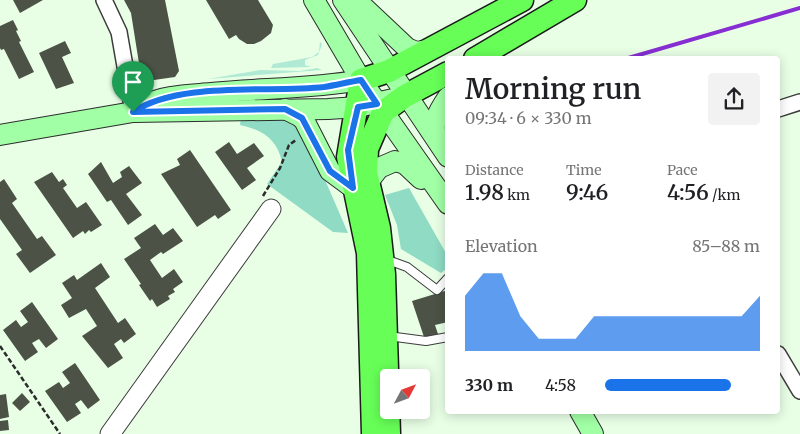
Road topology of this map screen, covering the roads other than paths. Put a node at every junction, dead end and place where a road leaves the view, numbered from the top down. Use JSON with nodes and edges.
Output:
{"nodes":[{"id":1,"x":104,"y":0,"type":"edge"},
{"id":2,"x":314,"y":0,"type":"edge"},
{"id":3,"x":342,"y":0,"type":"edge"},
{"id":4,"x":356,"y":0,"type":"edge"},
{"id":5,"x":522,"y":0,"type":"edge"},
{"id":6,"x":575,"y":0,"type":"edge"},
{"id":7,"x":429,"y":50,"type":"junction"},
{"id":8,"x":484,"y":56,"type":"edge"},
{"id":9,"x":389,"y":71,"type":"junction"},
{"id":10,"x":445,"y":75,"type":"edge"},
{"id":11,"x":361,"y":80,"type":"junction"},
{"id":12,"x":405,"y":96,"type":"junction"},
{"id":13,"x":800,"y":102,"type":"edge"},
{"id":14,"x":445,"y":103,"type":"edge"},
{"id":15,"x":373,"y":108,"type":"junction"},
{"id":16,"x":780,"y":108,"type":"edge"},
{"id":17,"x":285,"y":109,"type":"junction"},
{"id":18,"x":133,"y":112,"type":"junction"},
{"id":19,"x":0,"y":136,"type":"edge"},
{"id":20,"x":444,"y":152,"type":"edge"},
{"id":21,"x":361,"y":185,"type":"junction"},
{"id":22,"x":443,"y":197,"type":"edge"},
{"id":23,"x":271,"y":208,"type":"dead end"},
{"id":24,"x":383,"y":259,"type":"junction"},
{"id":25,"x":445,"y":281,"type":"edge"},
{"id":26,"x":385,"y":336,"type":"junction"},
{"id":27,"x":445,"y":338,"type":"edge"},
{"id":28,"x":780,"y":357,"type":"edge"},
{"id":29,"x":800,"y":391,"type":"edge"},
{"id":30,"x":582,"y":414,"type":"edge"},
{"id":31,"x":110,"y":434,"type":"edge"},
{"id":32,"x":373,"y":434,"type":"edge"},
{"id":33,"x":390,"y":434,"type":"edge"},
{"id":34,"x":593,"y":434,"type":"edge"}],
"edges":[{"from":1,"to":18,"type":"street"},
{"from":2,"to":11,"type":"main road"},
{"from":3,"to":9,"type":"main road"},
{"from":4,"to":7,"type":"main road"},
{"from":5,"to":7,"type":"main road"},
{"from":6,"to":8,"type":"main road"},
{"from":7,"to":9,"type":"main road"},
{"from":9,"to":11,"type":"main road"},
{"from":9,"to":12,"type":"main road"},
{"from":10,"to":12,"type":"main road"},
{"from":11,"to":15,"type":"main road"},
{"from":11,"to":18,"type":"main road"},
{"from":12,"to":15,"type":"main road"},
{"from":12,"to":20,"type":"main road"},
{"from":13,"to":16,"type":"street"},
{"from":14,"to":20,"type":"main road"},
{"from":15,"to":17,"type":"main road"},
{"from":15,"to":21,"type":"main road"},
{"from":15,"to":22,"type":"main road"},
{"from":17,"to":18,"type":"main road"},
{"from":17,"to":21,"type":"main road"},
{"from":18,"to":19,"type":"main road"},
{"from":21,"to":22,"type":"main road"},
{"from":21,"to":24,"type":"main road"},
{"from":21,"to":32,"type":"main road"},
{"from":23,"to":31,"type":"street"},
{"from":24,"to":25,"type":"lane"},
{"from":24,"to":26,"type":"main road"},
{"from":26,"to":27,"type":"lane"},
{"from":26,"to":33,"type":"main road"},
{"from":28,"to":29,"type":"street"},
{"from":30,"to":34,"type":"main road"}]}
